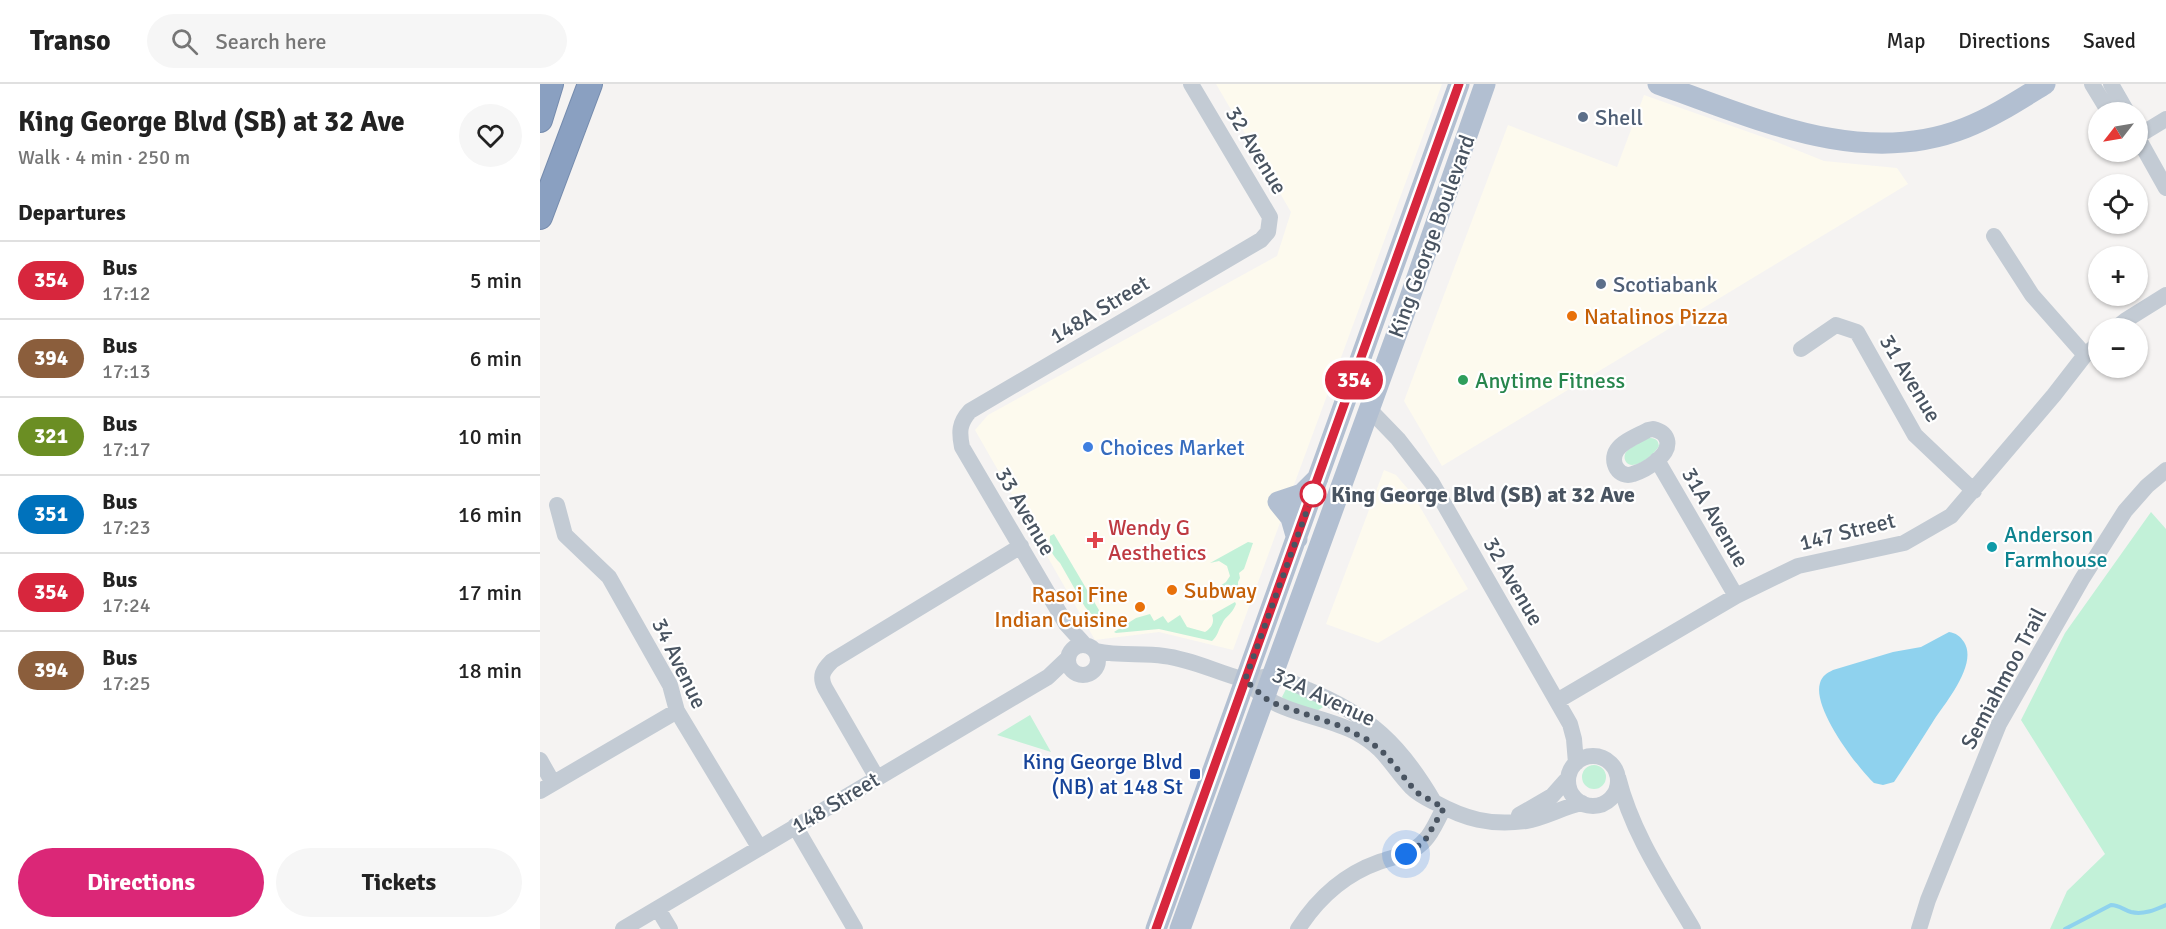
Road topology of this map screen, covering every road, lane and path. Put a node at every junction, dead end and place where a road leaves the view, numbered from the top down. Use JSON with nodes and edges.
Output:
{"nodes":[{"id":1,"x":551,"y":84,"type":"edge"},
{"id":2,"x":590,"y":84,"type":"edge"},
{"id":3,"x":1191,"y":84,"type":"edge"},
{"id":4,"x":1459,"y":84,"type":"edge"},
{"id":5,"x":1658,"y":84,"type":"edge"},
{"id":6,"x":1695,"y":84,"type":"edge"},
{"id":7,"x":2045,"y":84,"type":"edge"},
{"id":8,"x":2092,"y":84,"type":"edge"},
{"id":9,"x":2111,"y":84,"type":"edge"},
{"id":10,"x":1485,"y":86,"type":"edge"},
{"id":11,"x":2103,"y":102,"type":"edge"},
{"id":12,"x":2121,"y":102,"type":"edge"},
{"id":13,"x":2166,"y":119,"type":"edge"},
{"id":14,"x":540,"y":120,"type":"edge"},
{"id":15,"x":2148,"y":131,"type":"edge"},
{"id":16,"x":1829,"y":139,"type":"junction"},
{"id":17,"x":2148,"y":155,"type":"edge"},
{"id":18,"x":2166,"y":188,"type":"edge"},
{"id":19,"x":540,"y":217,"type":"edge"},
{"id":20,"x":1994,"y":236,"type":"dead end"},
{"id":21,"x":1261,"y":240,"type":"joint"},
{"id":22,"x":1385,"y":293,"type":"junction"},
{"id":23,"x":2166,"y":295,"type":"edge"},
{"id":24,"x":2129,"y":318,"type":"edge"},
{"id":25,"x":1801,"y":349,"type":"dead end"},
{"id":26,"x":2088,"y":352,"type":"edge"},
{"id":27,"x":2085,"y":355,"type":"junction"},
{"id":28,"x":1369,"y":409,"type":"junction"},
{"id":29,"x":963,"y":418,"type":"joint"},
{"id":30,"x":1657,"y":460,"type":"dead end"},
{"id":31,"x":2166,"y":470,"type":"edge"},
{"id":32,"x":1319,"y":477,"type":"junction"},
{"id":33,"x":1974,"y":491,"type":"junction"},
{"id":34,"x":557,"y":505,"type":"dead end"},
{"id":35,"x":1296,"y":539,"type":"junction"},
{"id":36,"x":1021,"y":546,"type":"junction"},
{"id":37,"x":1736,"y":596,"type":"junction"},
{"id":38,"x":1066,"y":624,"type":"junction"},
{"id":39,"x":1093,"y":653,"type":"junction"},
{"id":40,"x":1070,"y":661,"type":"junction"},
{"id":41,"x":1272,"y":676,"type":"junction"},
{"id":42,"x":1245,"y":680,"type":"junction"},
{"id":43,"x":1265,"y":698,"type":"junction"},
{"id":44,"x":1557,"y":701,"type":"junction"},
{"id":45,"x":677,"y":711,"type":"junction"},
{"id":46,"x":1570,"y":724,"type":"junction"},
{"id":47,"x":1600,"y":757,"type":"junction"},
{"id":48,"x":540,"y":760,"type":"edge"},
{"id":49,"x":1576,"y":763,"type":"junction"},
{"id":50,"x":1618,"y":777,"type":"junction"},
{"id":51,"x":877,"y":778,"type":"junction"},
{"id":52,"x":1568,"y":778,"type":"junction"},
{"id":53,"x":547,"y":787,"type":"edge"},
{"id":54,"x":1588,"y":804,"type":"junction"},
{"id":55,"x":1439,"y":805,"type":"junction"},
{"id":56,"x":1508,"y":821,"type":"junction"},
{"id":57,"x":795,"y":826,"type":"junction"},
{"id":58,"x":1639,"y":836,"type":"junction"},
{"id":59,"x":759,"y":847,"type":"junction"},
{"id":60,"x":658,"y":909,"type":"junction"},
{"id":61,"x":623,"y":929,"type":"edge"},
{"id":62,"x":670,"y":929,"type":"edge"},
{"id":63,"x":855,"y":929,"type":"edge"},
{"id":64,"x":1156,"y":929,"type":"edge"},
{"id":65,"x":1180,"y":929,"type":"edge"},
{"id":66,"x":1298,"y":929,"type":"edge"},
{"id":67,"x":1693,"y":929,"type":"edge"},
{"id":68,"x":1919,"y":929,"type":"edge"}],
"edges":[{"from":1,"to":14,"type":"highway"},
{"from":2,"to":19,"type":"highway"},
{"from":3,"to":21,"type":"street","name":"32 Avenue"},
{"from":4,"to":22,"type":"main road","name":"King George Boulevard"},
{"from":5,"to":16,"type":"main road"},
{"from":6,"to":16,"type":"main road"},
{"from":7,"to":16,"type":"main road"},
{"from":8,"to":11,"type":"street"},
{"from":9,"to":12,"type":"street"},
{"from":10,"to":28,"type":"main road","name":"King George Boulevard"},
{"from":13,"to":15,"type":"street"},
{"from":17,"to":18,"type":"street"},
{"from":20,"to":27,"type":"street"},
{"from":21,"to":29,"type":"street","name":"148A Street"},
{"from":22,"to":28,"type":"main road"},
{"from":22,"to":32,"type":"main road","name":"King George Boulevard"},
{"from":23,"to":24,"type":"street"},
{"from":25,"to":33,"type":"street","name":"31 Avenue"},
{"from":26,"to":27,"type":"street","name":"147 Street"},
{"from":27,"to":33,"type":"street","name":"147 Street"},
{"from":28,"to":41,"type":"main road","name":"King George Boulevard"},
{"from":28,"to":44,"type":"street","name":"32 Avenue"},
{"from":29,"to":36,"type":"street","name":"33 Avenue"},
{"from":30,"to":37,"type":"street","name":"31A Avenue"},
{"from":31,"to":68,"type":"street","name":"Semiahmoo Trail"},
{"from":32,"to":35,"type":"main road","name":"King George Boulevard"},
{"from":32,"to":35,"type":"main road"},
{"from":33,"to":37,"type":"street","name":"147 Street"},
{"from":34,"to":45,"type":"street","name":"34 Avenue"},
{"from":35,"to":42,"type":"main road","name":"King George Boulevard"},
{"from":36,"to":38,"type":"street","name":"33 Avenue"},
{"from":36,"to":51,"type":"street"},
{"from":37,"to":44,"type":"street","name":"147 Street"},
{"from":38,"to":39,"type":"street","name":"33 Avenue"},
{"from":38,"to":40,"type":"street","name":"33 Avenue"},
{"from":39,"to":40,"type":"street"},
{"from":39,"to":40,"type":"street"},
{"from":39,"to":42,"type":"street"},
{"from":40,"to":51,"type":"street","name":"148 Street"},
{"from":41,"to":42,"type":"street"},
{"from":41,"to":43,"type":"main road","name":"King George Boulevard"},
{"from":41,"to":55,"type":"street","name":"32A Avenue"},
{"from":42,"to":43,"type":"street","name":"32A Avenue"},
{"from":42,"to":64,"type":"main road","name":"King George Boulevard"},
{"from":43,"to":55,"type":"street","name":"32A Avenue"},
{"from":43,"to":65,"type":"main road","name":"King George Boulevard"},
{"from":44,"to":46,"type":"street","name":"32 Avenue"},
{"from":45,"to":53,"type":"street"},
{"from":45,"to":59,"type":"street","name":"34 Avenue"},
{"from":46,"to":47,"type":"street","name":"32 Avenue"},
{"from":46,"to":49,"type":"street","name":"32 Avenue"},
{"from":47,"to":49,"type":"street"},
{"from":47,"to":50,"type":"street"},
{"from":48,"to":53,"type":"street"},
{"from":49,"to":52,"type":"street"},
{"from":50,"to":54,"type":"street"},
{"from":50,"to":58,"type":"street"},
{"from":51,"to":57,"type":"street","name":"148 Street"},
{"from":52,"to":54,"type":"street"},
{"from":52,"to":56,"type":"street"},
{"from":54,"to":56,"type":"street"},
{"from":54,"to":58,"type":"street"},
{"from":55,"to":56,"type":"street"},
{"from":55,"to":66,"type":"street"},
{"from":57,"to":59,"type":"street","name":"148 Street"},
{"from":57,"to":63,"type":"street"},
{"from":58,"to":67,"type":"street"},
{"from":59,"to":60,"type":"street","name":"148 Street"},
{"from":60,"to":61,"type":"street","name":"148 Street"},
{"from":60,"to":62,"type":"street"}]}
